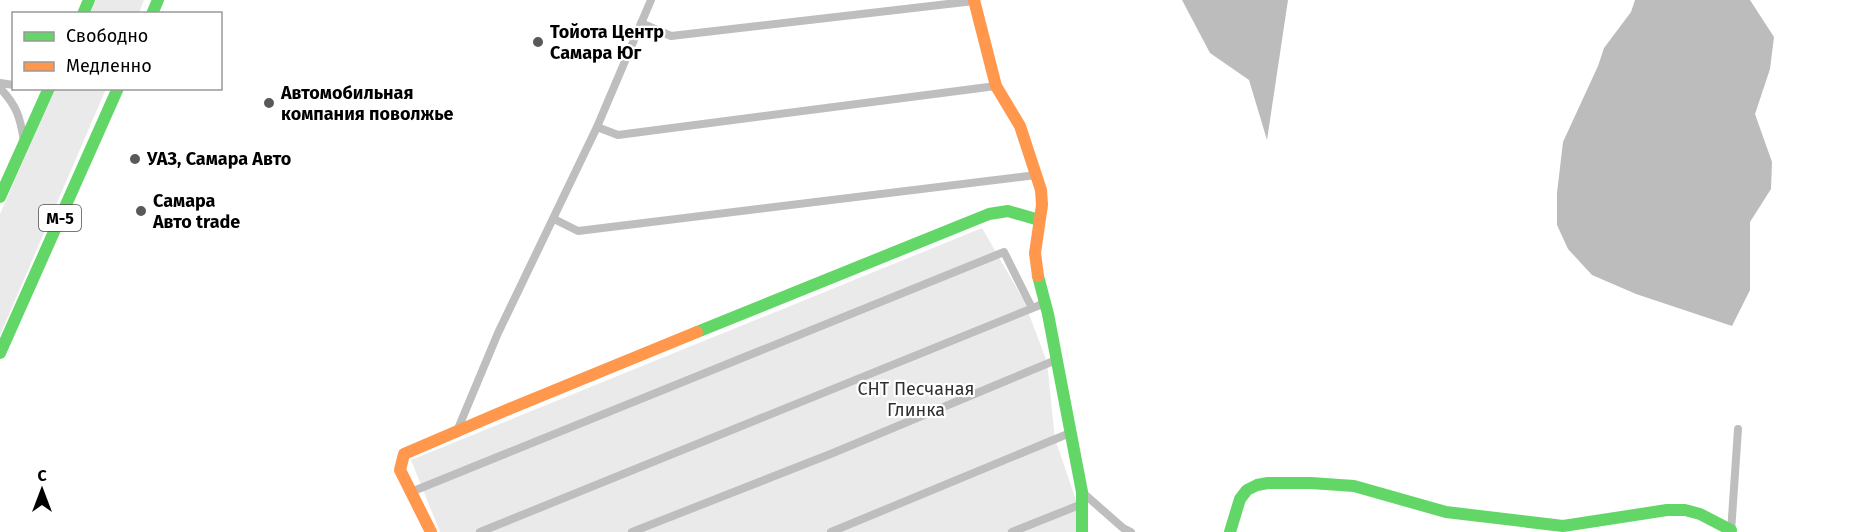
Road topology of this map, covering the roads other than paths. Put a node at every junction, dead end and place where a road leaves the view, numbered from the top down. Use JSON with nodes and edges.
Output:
{"nodes":[{"id":1,"x":651,"y":0,"type":"edge"},
{"id":2,"x":974,"y":0,"type":"edge"},
{"id":3,"x":641,"y":23,"type":"junction"},
{"id":4,"x":996,"y":86,"type":"junction"},
{"id":5,"x":0,"y":88,"type":"edge"},
{"id":6,"x":47,"y":90,"type":"edge"},
{"id":7,"x":117,"y":90,"type":"edge"},
{"id":8,"x":597,"y":127,"type":"junction"},
{"id":9,"x":24,"y":141,"type":"junction"},
{"id":10,"x":1037,"y":175,"type":"junction"},
{"id":11,"x":0,"y":197,"type":"edge"},
{"id":12,"x":554,"y":219,"type":"junction"},
{"id":13,"x":1039,"y":220,"type":"junction"},
{"id":14,"x":1045,"y":303,"type":"junction"},
{"id":15,"x":1032,"y":308,"type":"junction"},
{"id":16,"x":1,"y":350,"type":"edge"},
{"id":17,"x":1056,"y":360,"type":"junction"},
{"id":18,"x":1738,"y":429,"type":"dead end"},
{"id":19,"x":457,"y":431,"type":"junction"},
{"id":20,"x":1070,"y":433,"type":"junction"},
{"id":21,"x":411,"y":492,"type":"junction"},
{"id":22,"x":1082,"y":498,"type":"junction"},
{"id":23,"x":1731,"y":531,"type":"edge"},
{"id":24,"x":431,"y":532,"type":"edge"},
{"id":25,"x":480,"y":532,"type":"edge"},
{"id":26,"x":632,"y":532,"type":"edge"},
{"id":27,"x":831,"y":532,"type":"edge"},
{"id":28,"x":1012,"y":532,"type":"edge"},
{"id":29,"x":1082,"y":532,"type":"edge"},
{"id":30,"x":1131,"y":532,"type":"edge"},
{"id":31,"x":1230,"y":532,"type":"edge"}],
"edges":[{"from":1,"to":3,"type":"street"},
{"from":2,"to":3,"type":"street"},
{"from":2,"to":4,"type":"street"},
{"from":3,"to":8,"type":"street"},
{"from":4,"to":8,"type":"street"},
{"from":4,"to":10,"type":"street"},
{"from":5,"to":9,"type":"street"},
{"from":6,"to":9,"type":"street"},
{"from":7,"to":16,"type":"street","number":"М-5"},
{"from":8,"to":12,"type":"street"},
{"from":9,"to":11,"type":"street"},
{"from":10,"to":12,"type":"street"},
{"from":10,"to":13,"type":"street"},
{"from":12,"to":19,"type":"street"},
{"from":13,"to":14,"type":"street"},
{"from":13,"to":19,"type":"street"},
{"from":14,"to":15,"type":"street"},
{"from":14,"to":17,"type":"street"},
{"from":15,"to":21,"type":"street"},
{"from":15,"to":25,"type":"street"},
{"from":17,"to":20,"type":"street"},
{"from":17,"to":26,"type":"street"},
{"from":18,"to":23,"type":"street"},
{"from":19,"to":21,"type":"street"},
{"from":20,"to":22,"type":"street"},
{"from":20,"to":27,"type":"street"},
{"from":21,"to":24,"type":"street"},
{"from":22,"to":28,"type":"street"},
{"from":22,"to":29,"type":"street"},
{"from":22,"to":30,"type":"street"},
{"from":23,"to":31,"type":"street"}]}
